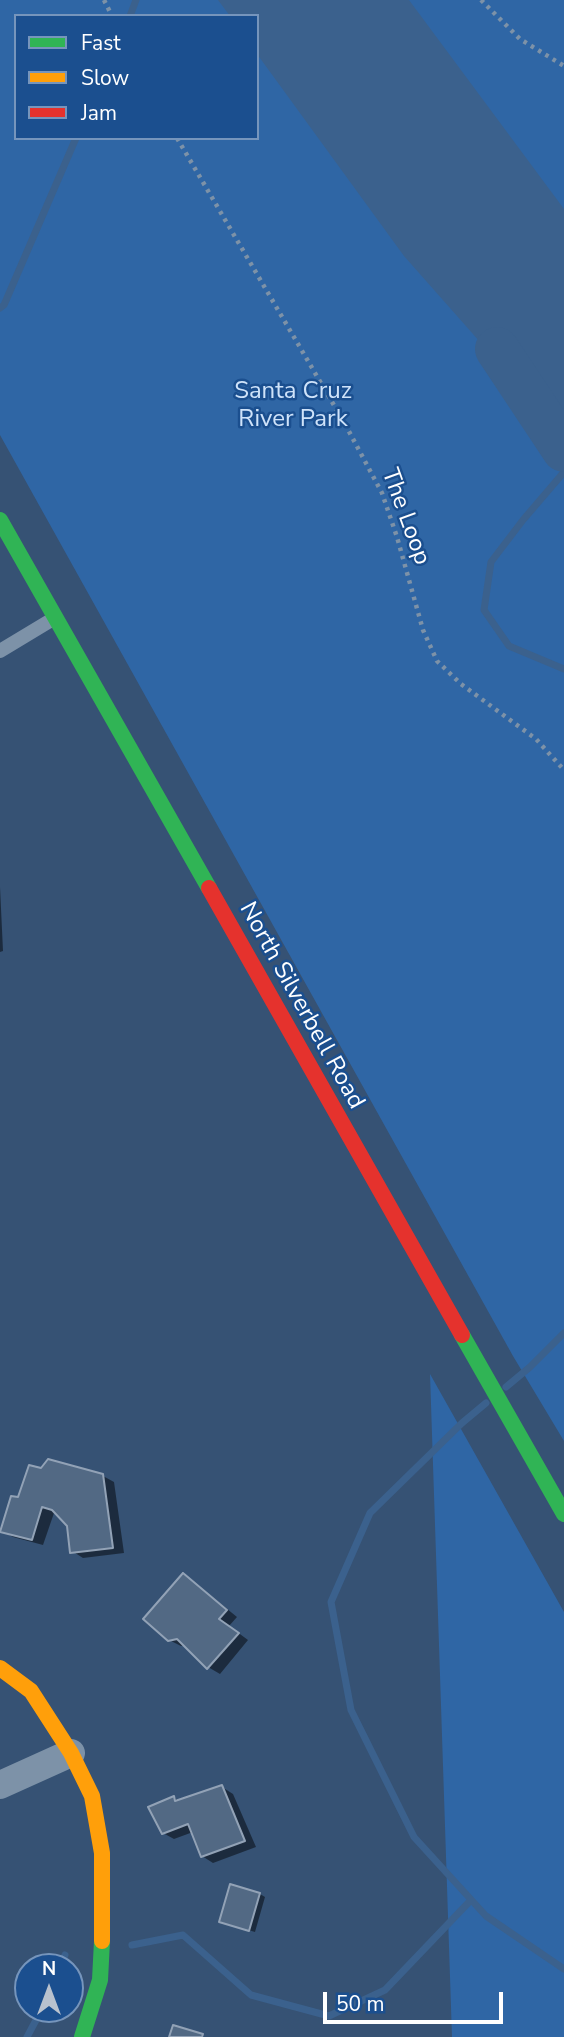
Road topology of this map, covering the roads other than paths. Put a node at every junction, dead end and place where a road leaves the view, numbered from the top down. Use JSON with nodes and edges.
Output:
{"nodes":[{"id":1,"x":0,"y":520,"type":"edge"},
{"id":2,"x":55,"y":618,"type":"junction"},
{"id":3,"x":0,"y":650,"type":"edge"},
{"id":4,"x":564,"y":1514,"type":"edge"},
{"id":5,"x":0,"y":1668,"type":"edge"},
{"id":6,"x":71,"y":1753,"type":"junction"},
{"id":7,"x":0,"y":1785,"type":"edge"},
{"id":8,"x":82,"y":2037,"type":"edge"}],
"edges":[{"from":1,"to":2,"type":"main road","name":"North Silverbell Road"},
{"from":2,"to":3,"type":"lane"},
{"from":2,"to":4,"type":"main road","name":"North Silverbell Road"},
{"from":5,"to":6,"type":"main road"},
{"from":6,"to":7,"type":"street"},
{"from":6,"to":8,"type":"main road"}]}
